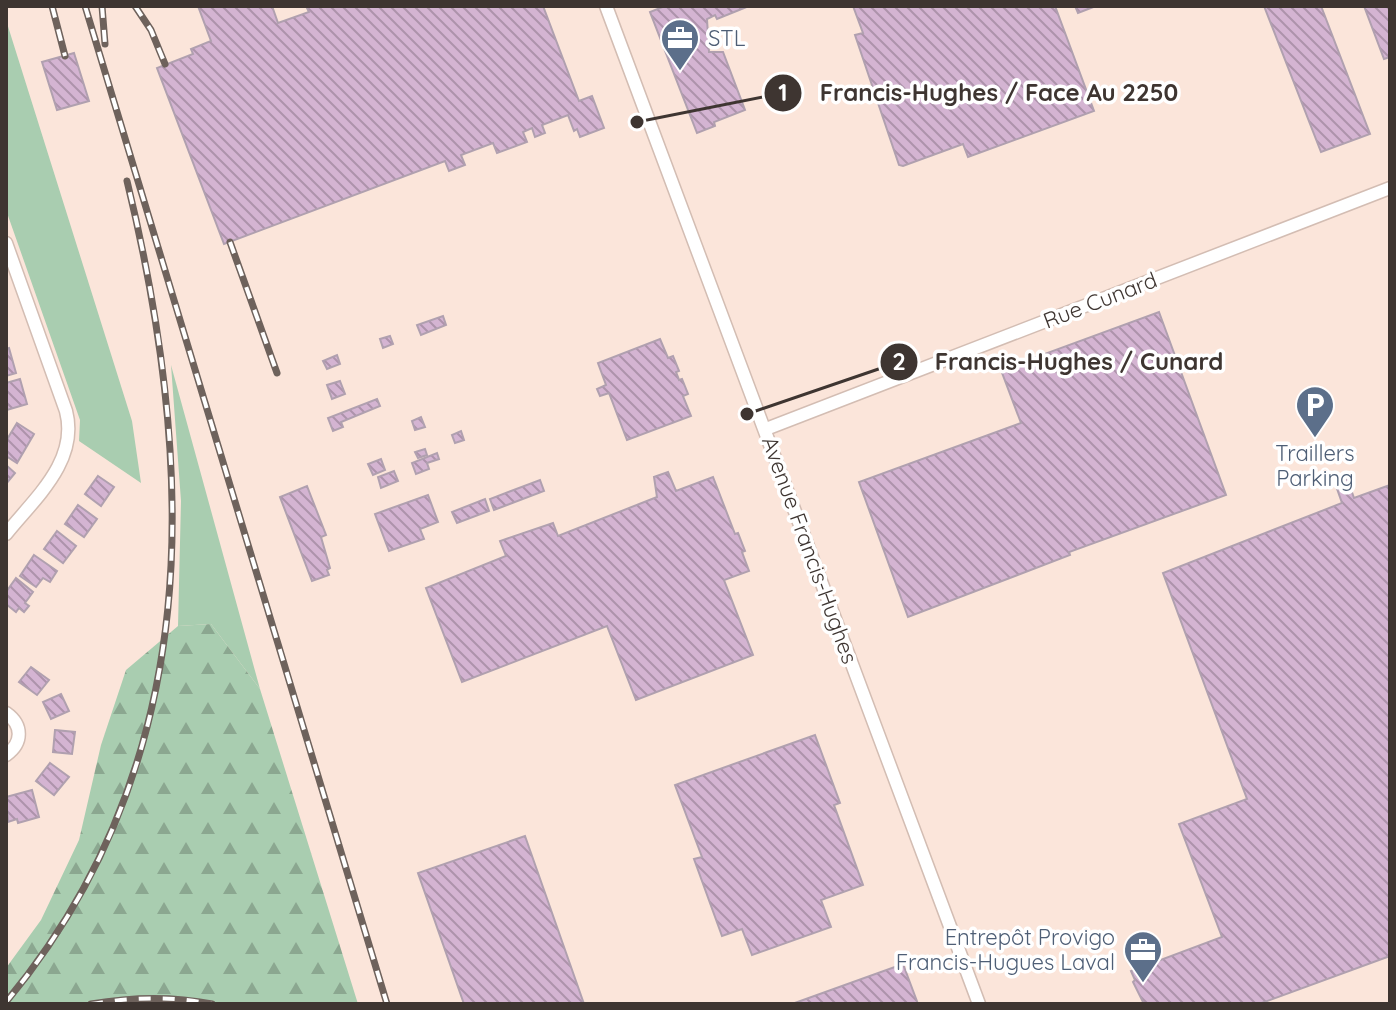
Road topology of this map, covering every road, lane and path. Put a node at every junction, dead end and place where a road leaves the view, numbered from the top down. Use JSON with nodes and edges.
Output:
{"nodes":[{"id":1,"x":606,"y":6,"type":"edge"},
{"id":2,"x":1390,"y":188,"type":"edge"},
{"id":3,"x":6,"y":243,"type":"edge"},
{"id":4,"x":766,"y":429,"type":"junction"},
{"id":5,"x":6,"y":534,"type":"edge"},
{"id":6,"x":6,"y":713,"type":"edge"},
{"id":7,"x":6,"y":755,"type":"edge"},
{"id":8,"x":979,"y":1004,"type":"edge"}],
"edges":[{"from":1,"to":4,"type":"street","name":"Avenue Francis-Hughes"},
{"from":2,"to":4,"type":"street","name":"Rue Cunard"},
{"from":3,"to":5,"type":"street"},
{"from":4,"to":8,"type":"street","name":"Avenue Francis-Hughes"},
{"from":6,"to":7,"type":"street"}]}
